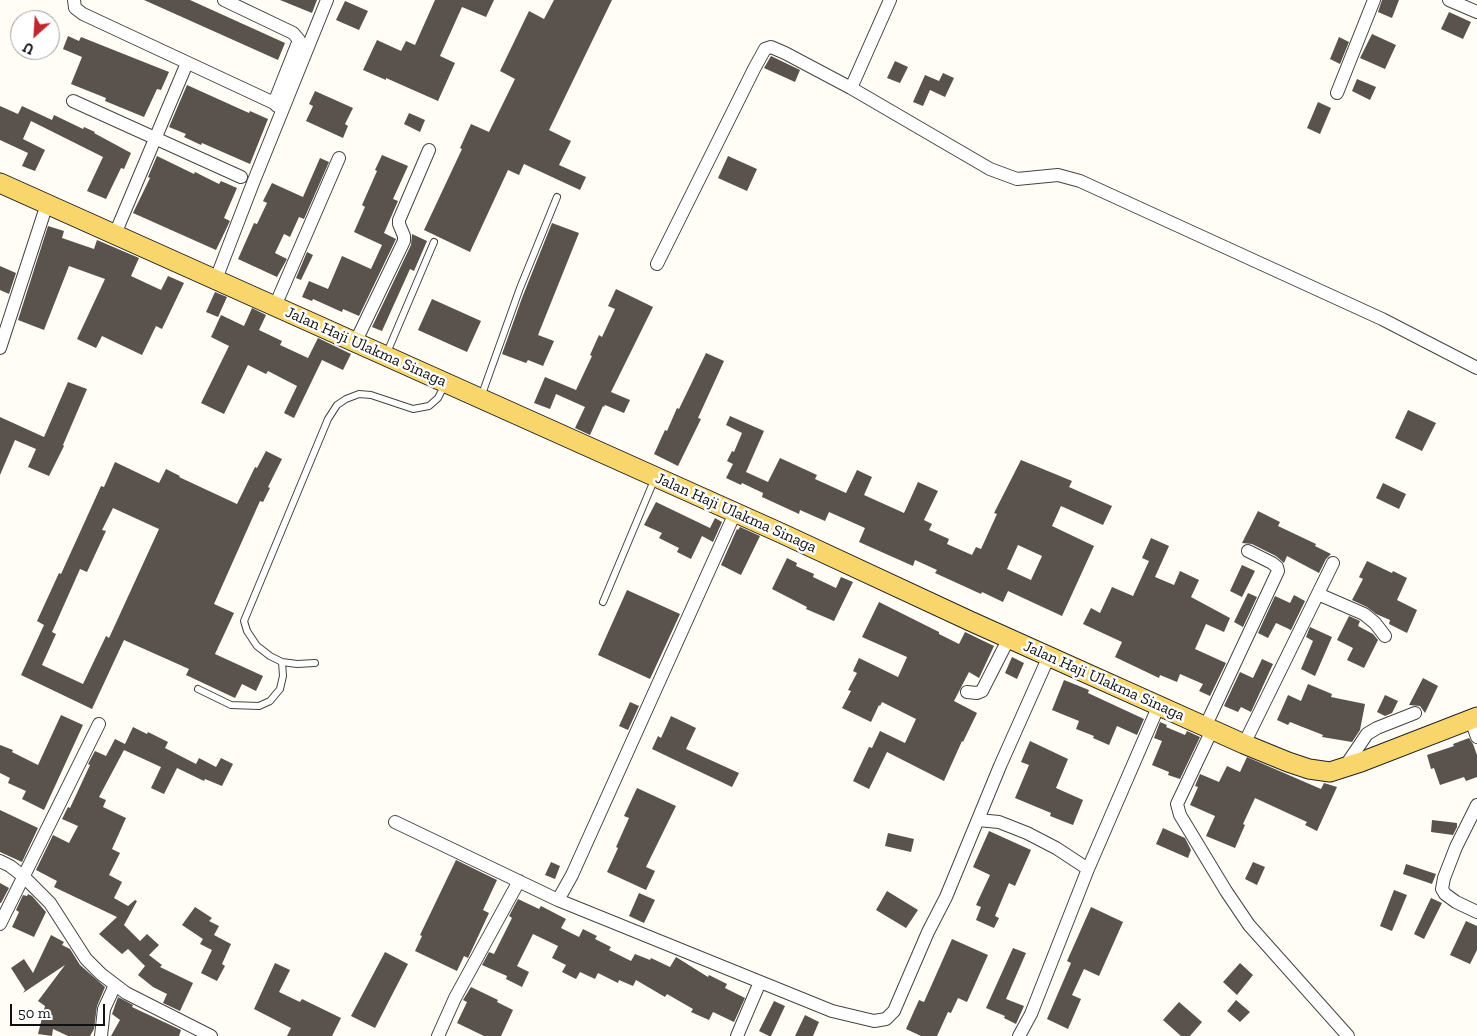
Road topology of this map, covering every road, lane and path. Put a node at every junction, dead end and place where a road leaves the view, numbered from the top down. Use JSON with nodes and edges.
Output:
{"nodes":[{"id":1,"x":74,"y":0,"type":"edge"},
{"id":2,"x":224,"y":0,"type":"edge"},
{"id":3,"x":327,"y":0,"type":"edge"},
{"id":4,"x":890,"y":0,"type":"edge"},
{"id":5,"x":1374,"y":0,"type":"edge"},
{"id":6,"x":1449,"y":0,"type":"edge"},
{"id":7,"x":1477,"y":12,"type":"edge"},
{"id":8,"x":188,"y":63,"type":"junction"},
{"id":9,"x":851,"y":88,"type":"junction"},
{"id":10,"x":1337,"y":93,"type":"dead end"},
{"id":11,"x":73,"y":101,"type":"dead end"},
{"id":12,"x":156,"y":138,"type":"junction"},
{"id":13,"x":428,"y":150,"type":"dead end"},
{"id":14,"x":339,"y":158,"type":"dead end"},
{"id":15,"x":241,"y":177,"type":"dead end"},
{"id":16,"x":0,"y":182,"type":"edge"},
{"id":17,"x":557,"y":197,"type":"dead end"},
{"id":18,"x":47,"y":204,"type":"junction"},
{"id":19,"x":115,"y":234,"type":"junction"},
{"id":20,"x":434,"y":242,"type":"dead end"},
{"id":21,"x":656,"y":264,"type":"dead end"},
{"id":22,"x":216,"y":279,"type":"junction"},
{"id":23,"x":274,"y":306,"type":"junction"},
{"id":24,"x":356,"y":343,"type":"junction"},
{"id":25,"x":0,"y":348,"type":"edge"},
{"id":26,"x":386,"y":356,"type":"junction"},
{"id":27,"x":1477,"y":368,"type":"edge"},
{"id":28,"x":446,"y":383,"type":"junction"},
{"id":29,"x":481,"y":398,"type":"junction"},
{"id":30,"x":655,"y":477,"type":"junction"},
{"id":31,"x":735,"y":513,"type":"junction"},
{"id":32,"x":1248,"y":551,"type":"dead end"},
{"id":33,"x":1333,"y":563,"type":"dead end"},
{"id":34,"x":1318,"y":594,"type":"junction"},
{"id":35,"x":603,"y":602,"type":"dead end"},
{"id":36,"x":1386,"y":636,"type":"dead end"},
{"id":37,"x":1010,"y":638,"type":"junction"},
{"id":38,"x":1048,"y":656,"type":"junction"},
{"id":39,"x":282,"y":662,"type":"junction"},
{"id":40,"x":315,"y":663,"type":"dead end"},
{"id":41,"x":198,"y":689,"type":"dead end"},
{"id":42,"x":967,"y":692,"type":"dead end"},
{"id":43,"x":1159,"y":706,"type":"junction"},
{"id":44,"x":1415,"y":714,"type":"dead end"},
{"id":45,"x":99,"y":724,"type":"dead end"},
{"id":46,"x":1475,"y":725,"type":"edge"},
{"id":47,"x":1209,"y":728,"type":"junction"},
{"id":48,"x":1244,"y":744,"type":"junction"},
{"id":49,"x":1344,"y":768,"type":"junction"},
{"id":50,"x":1477,"y":805,"type":"edge"},
{"id":51,"x":978,"y":820,"type":"junction"},
{"id":52,"x":395,"y":822,"type":"dead end"},
{"id":53,"x":0,"y":861,"type":"edge"},
{"id":54,"x":1088,"y":870,"type":"junction"},
{"id":55,"x":23,"y":876,"type":"junction"},
{"id":56,"x":519,"y":881,"type":"junction"},
{"id":57,"x":558,"y":900,"type":"junction"},
{"id":58,"x":1477,"y":912,"type":"edge"},
{"id":59,"x":0,"y":924,"type":"edge"},
{"id":60,"x":760,"y":982,"type":"junction"},
{"id":61,"x":114,"y":985,"type":"junction"},
{"id":62,"x":101,"y":1036,"type":"edge"},
{"id":63,"x":211,"y":1036,"type":"edge"},
{"id":64,"x":438,"y":1036,"type":"edge"},
{"id":65,"x":737,"y":1036,"type":"edge"},
{"id":66,"x":1019,"y":1036,"type":"edge"},
{"id":67,"x":1348,"y":1036,"type":"edge"}],
"edges":[{"from":1,"to":8,"type":"street"},
{"from":2,"to":8,"type":"street"},
{"from":3,"to":22,"type":"street"},
{"from":4,"to":9,"type":"street"},
{"from":5,"to":10,"type":"street"},
{"from":6,"to":7,"type":"street"},
{"from":8,"to":12,"type":"street"},
{"from":9,"to":21,"type":"street"},
{"from":9,"to":27,"type":"street"},
{"from":11,"to":12,"type":"street"},
{"from":12,"to":15,"type":"street"},
{"from":12,"to":19,"type":"street"},
{"from":13,"to":24,"type":"street"},
{"from":14,"to":23,"type":"street"},
{"from":16,"to":18,"type":"main road","name":"Jalan Haji Ulakma Sinaga"},
{"from":17,"to":29,"type":"lane"},
{"from":18,"to":19,"type":"main road","name":"Jalan Haji Ulakma Sinaga"},
{"from":18,"to":25,"type":"street"},
{"from":19,"to":22,"type":"main road","name":"Jalan Haji Ulakma Sinaga"},
{"from":20,"to":26,"type":"lane"},
{"from":22,"to":23,"type":"main road","name":"Jalan Haji Ulakma Sinaga"},
{"from":23,"to":24,"type":"main road","name":"Jalan Haji Ulakma Sinaga"},
{"from":24,"to":26,"type":"main road","name":"Jalan Haji Ulakma Sinaga"},
{"from":26,"to":28,"type":"main road","name":"Jalan Haji Ulakma Sinaga"},
{"from":28,"to":29,"type":"main road","name":"Jalan Haji Ulakma Sinaga"},
{"from":28,"to":39,"type":"lane"},
{"from":29,"to":30,"type":"main road","name":"Jalan Haji Ulakma Sinaga"},
{"from":30,"to":31,"type":"main road","name":"Jalan Haji Ulakma Sinaga"},
{"from":30,"to":35,"type":"lane"},
{"from":31,"to":37,"type":"main road","name":"Jalan Haji Ulakma Sinaga"},
{"from":31,"to":57,"type":"street"},
{"from":32,"to":47,"type":"street"},
{"from":33,"to":34,"type":"street"},
{"from":34,"to":36,"type":"street"},
{"from":34,"to":48,"type":"street"},
{"from":37,"to":38,"type":"main road","name":"Jalan Haji Ulakma Sinaga"},
{"from":37,"to":42,"type":"street"},
{"from":38,"to":43,"type":"main road","name":"Jalan Haji Ulakma Sinaga"},
{"from":38,"to":51,"type":"street"},
{"from":39,"to":40,"type":"lane"},
{"from":39,"to":41,"type":"lane"},
{"from":43,"to":47,"type":"main road","name":"Jalan Haji Ulakma Sinaga"},
{"from":43,"to":54,"type":"street"},
{"from":44,"to":49,"type":"street"},
{"from":45,"to":55,"type":"street"},
{"from":46,"to":49,"type":"main road","name":"Jalan Haji Ulakma Sinaga"},
{"from":47,"to":48,"type":"main road","name":"Jalan Haji Ulakma Sinaga"},
{"from":47,"to":67,"type":"street"},
{"from":48,"to":49,"type":"main road","name":"Jalan Haji Ulakma Sinaga"},
{"from":50,"to":58,"type":"street"},
{"from":51,"to":54,"type":"street"},
{"from":51,"to":60,"type":"street"},
{"from":52,"to":56,"type":"street"},
{"from":53,"to":55,"type":"street"},
{"from":54,"to":66,"type":"street"},
{"from":55,"to":59,"type":"street"},
{"from":55,"to":61,"type":"street"},
{"from":56,"to":57,"type":"street"},
{"from":56,"to":64,"type":"street"},
{"from":57,"to":60,"type":"street"},
{"from":60,"to":65,"type":"street"},
{"from":61,"to":62,"type":"street"},
{"from":61,"to":63,"type":"street"}]}
